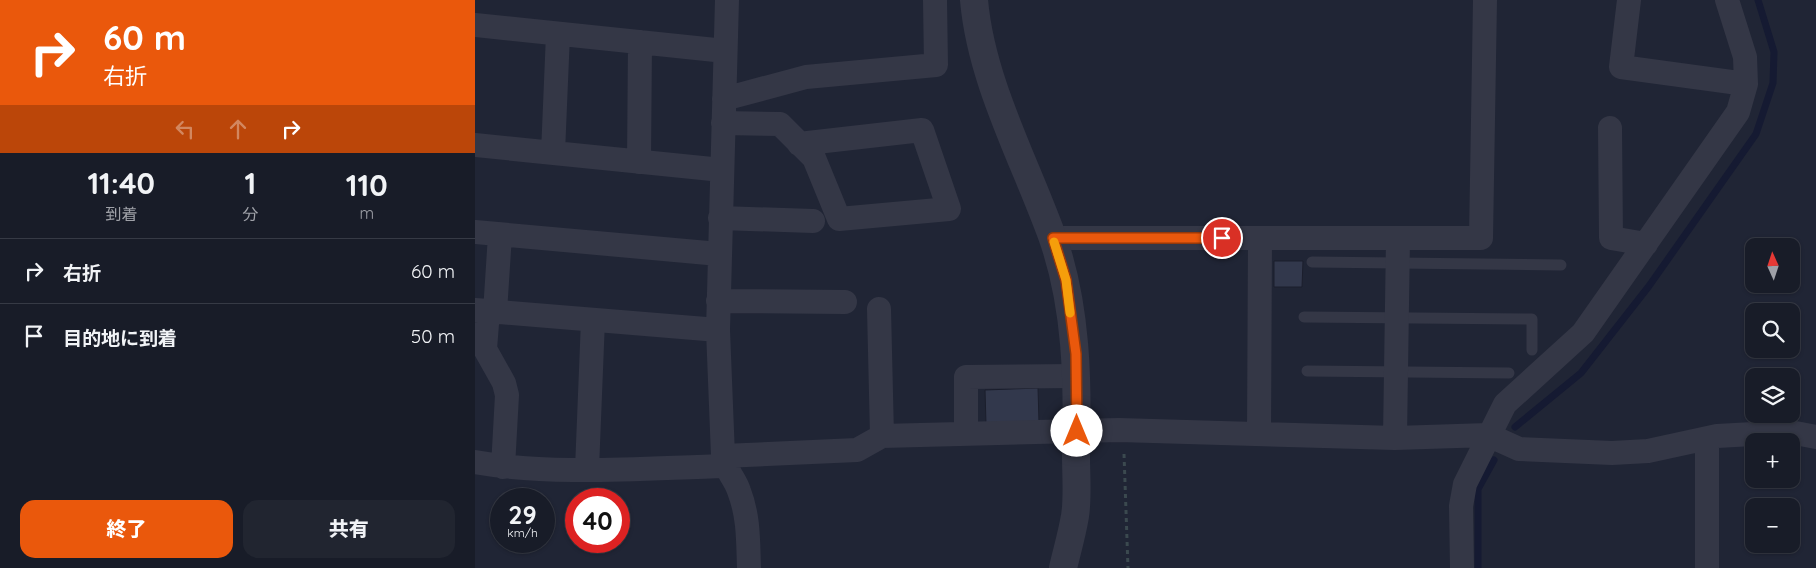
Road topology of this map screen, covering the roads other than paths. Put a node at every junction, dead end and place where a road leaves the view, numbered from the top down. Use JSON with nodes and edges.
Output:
{"nodes":[{"id":1,"x":722,"y":0,"type":"edge"},
{"id":2,"x":935,"y":0,"type":"edge"},
{"id":3,"x":974,"y":0,"type":"edge"},
{"id":4,"x":1485,"y":0,"type":"edge"},
{"id":5,"x":1629,"y":0,"type":"edge"},
{"id":6,"x":1727,"y":0,"type":"edge"},
{"id":7,"x":475,"y":25,"type":"edge"},
{"id":8,"x":558,"y":34,"type":"junction"},
{"id":9,"x":640,"y":42,"type":"junction"},
{"id":10,"x":725,"y":51,"type":"junction"},
{"id":11,"x":1746,"y":84,"type":"junction"},
{"id":12,"x":724,"y":99,"type":"junction"},
{"id":13,"x":723,"y":123,"type":"junction"},
{"id":14,"x":1610,"y":128,"type":"dead end"},
{"id":15,"x":799,"y":144,"type":"junction"},
{"id":16,"x":475,"y":145,"type":"edge"},
{"id":17,"x":553,"y":153,"type":"junction"},
{"id":18,"x":639,"y":162,"type":"junction"},
{"id":19,"x":722,"y":170,"type":"junction"},
{"id":20,"x":720,"y":218,"type":"junction"},
{"id":21,"x":813,"y":221,"type":"dead end"},
{"id":22,"x":475,"y":232,"type":"edge"},
{"id":23,"x":500,"y":235,"type":"junction"},
{"id":24,"x":1053,"y":238,"type":"junction"},
{"id":25,"x":1260,"y":238,"type":"junction"},
{"id":26,"x":1398,"y":238,"type":"junction"},
{"id":27,"x":1646,"y":244,"type":"junction"},
{"id":28,"x":719,"y":254,"type":"junction"},
{"id":29,"x":1312,"y":262,"type":"dead end"},
{"id":30,"x":1398,"y":263,"type":"junction"},
{"id":31,"x":1561,"y":265,"type":"dead end"},
{"id":32,"x":719,"y":301,"type":"junction"},
{"id":33,"x":845,"y":302,"type":"dead end"},
{"id":34,"x":879,"y":309,"type":"dead end"},
{"id":35,"x":486,"y":311,"type":"edge"},
{"id":36,"x":1304,"y":316,"type":"dead end"},
{"id":37,"x":1397,"y":318,"type":"junction"},
{"id":38,"x":593,"y":320,"type":"junction"},
{"id":39,"x":718,"y":330,"type":"junction"},
{"id":40,"x":1532,"y":350,"type":"dead end"},
{"id":41,"x":1307,"y":371,"type":"dead end"},
{"id":42,"x":1396,"y":372,"type":"junction"},
{"id":43,"x":1509,"y":373,"type":"dead end"},
{"id":44,"x":1077,"y":376,"type":"junction"},
{"id":45,"x":1077,"y":431,"type":"junction"},
{"id":46,"x":967,"y":434,"type":"junction"},
{"id":47,"x":1259,"y":434,"type":"junction"},
{"id":48,"x":882,"y":436,"type":"junction"},
{"id":49,"x":1488,"y":436,"type":"junction"},
{"id":50,"x":1816,"y":437,"type":"edge"},
{"id":51,"x":1395,"y":438,"type":"junction"},
{"id":52,"x":1707,"y":439,"type":"junction"},
{"id":53,"x":724,"y":461,"type":"junction"},
{"id":54,"x":475,"y":462,"type":"edge"},
{"id":55,"x":503,"y":467,"type":"junction"},
{"id":56,"x":587,"y":469,"type":"junction"},
{"id":57,"x":749,"y":568,"type":"edge"},
{"id":58,"x":1063,"y":568,"type":"edge"},
{"id":59,"x":1462,"y":568,"type":"edge"},
{"id":60,"x":1707,"y":568,"type":"edge"}],
"edges":[{"from":1,"to":10,"type":"street"},
{"from":2,"to":12,"type":"street"},
{"from":3,"to":24,"type":"street"},
{"from":4,"to":26,"type":"street"},
{"from":5,"to":11,"type":"street"},
{"from":6,"to":11,"type":"street"},
{"from":7,"to":8,"type":"street"},
{"from":8,"to":9,"type":"street"},
{"from":8,"to":17,"type":"street"},
{"from":9,"to":10,"type":"street"},
{"from":9,"to":18,"type":"street"},
{"from":10,"to":12,"type":"street"},
{"from":11,"to":27,"type":"street"},
{"from":12,"to":13,"type":"street"},
{"from":13,"to":15,"type":"street"},
{"from":13,"to":19,"type":"street"},
{"from":14,"to":27,"type":"street"},
{"from":15,"to":15,"type":"street"},
{"from":16,"to":17,"type":"street"},
{"from":17,"to":18,"type":"street"},
{"from":18,"to":19,"type":"street"},
{"from":19,"to":20,"type":"street"},
{"from":20,"to":21,"type":"street"},
{"from":20,"to":28,"type":"street"},
{"from":22,"to":23,"type":"street"},
{"from":23,"to":28,"type":"street"},
{"from":23,"to":35,"type":"street"},
{"from":24,"to":25,"type":"street"},
{"from":24,"to":44,"type":"street"},
{"from":25,"to":26,"type":"street"},
{"from":25,"to":47,"type":"street"},
{"from":26,"to":30,"type":"street"},
{"from":27,"to":49,"type":"street"},
{"from":28,"to":32,"type":"street"},
{"from":29,"to":30,"type":"lane"},
{"from":30,"to":31,"type":"lane"},
{"from":30,"to":37,"type":"street"},
{"from":32,"to":33,"type":"street"},
{"from":32,"to":39,"type":"street"},
{"from":34,"to":48,"type":"street"},
{"from":35,"to":38,"type":"street"},
{"from":35,"to":55,"type":"street"},
{"from":36,"to":37,"type":"lane"},
{"from":37,"to":40,"type":"lane"},
{"from":37,"to":42,"type":"street"},
{"from":38,"to":39,"type":"street"},
{"from":38,"to":56,"type":"street"},
{"from":39,"to":53,"type":"street"},
{"from":41,"to":42,"type":"lane"},
{"from":42,"to":43,"type":"lane"},
{"from":42,"to":51,"type":"street"},
{"from":44,"to":45,"type":"street"},
{"from":44,"to":46,"type":"street"},
{"from":45,"to":46,"type":"street"},
{"from":45,"to":47,"type":"street"},
{"from":45,"to":58,"type":"street"},
{"from":46,"to":48,"type":"street"},
{"from":47,"to":51,"type":"street"},
{"from":48,"to":53,"type":"street"},
{"from":49,"to":51,"type":"street"},
{"from":49,"to":52,"type":"street"},
{"from":49,"to":59,"type":"street"},
{"from":50,"to":52,"type":"street"},
{"from":52,"to":60,"type":"street"},
{"from":53,"to":56,"type":"street"},
{"from":53,"to":57,"type":"street"},
{"from":54,"to":55,"type":"street"},
{"from":55,"to":56,"type":"street"}]}
